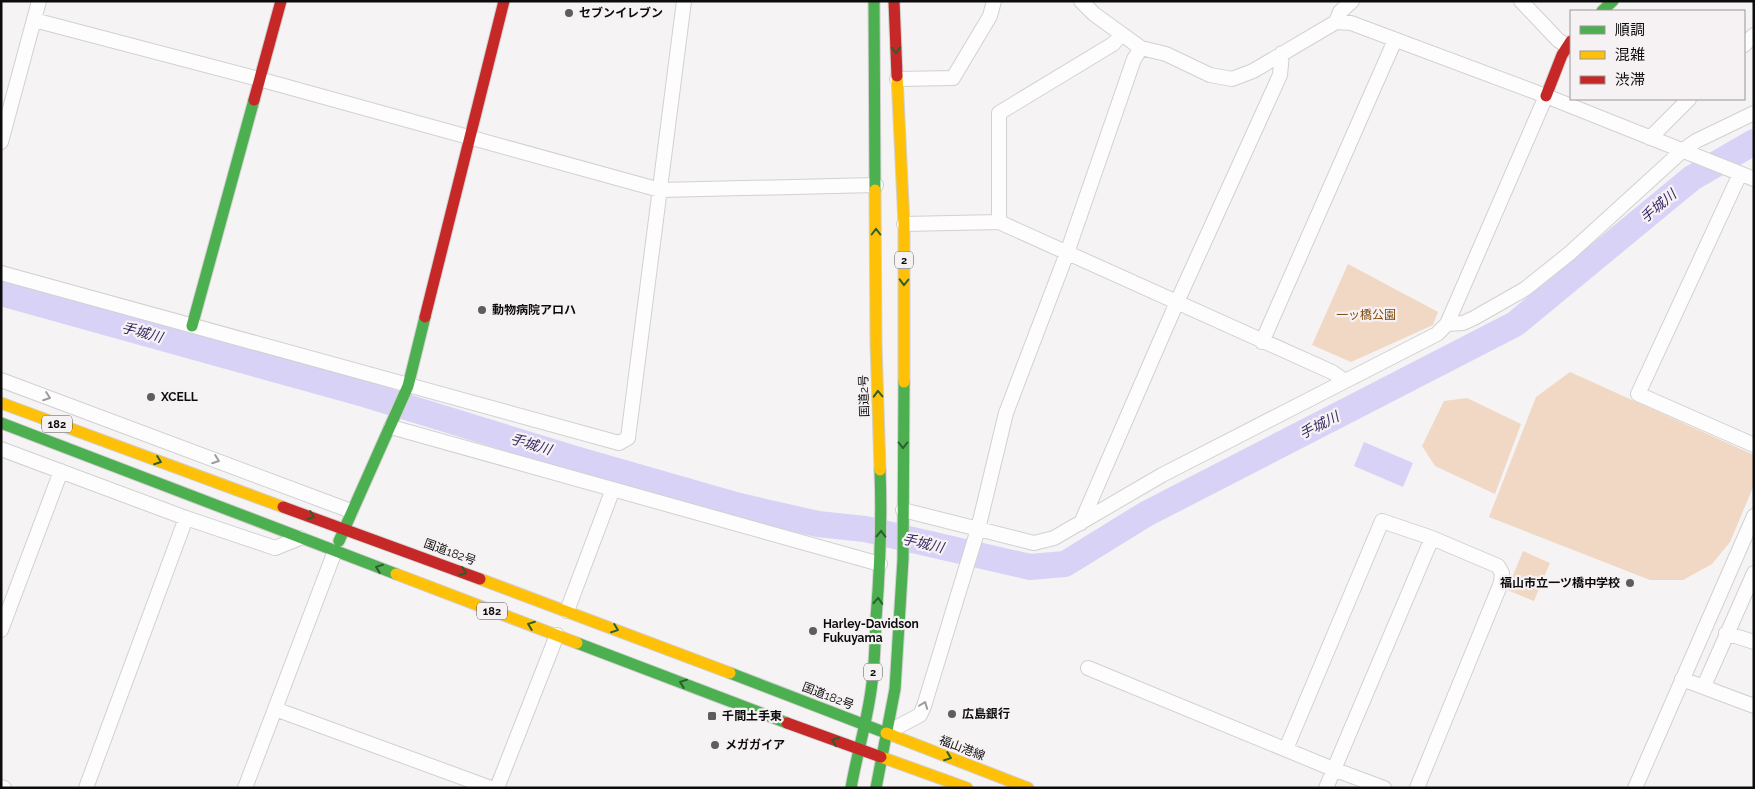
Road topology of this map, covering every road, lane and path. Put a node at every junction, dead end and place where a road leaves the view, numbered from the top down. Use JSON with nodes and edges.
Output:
{"nodes":[{"id":1,"x":39,"y":1,"type":"edge"},
{"id":2,"x":281,"y":1,"type":"edge"},
{"id":3,"x":504,"y":1,"type":"edge"},
{"id":4,"x":684,"y":1,"type":"edge"},
{"id":5,"x":874,"y":1,"type":"edge"},
{"id":6,"x":894,"y":1,"type":"edge"},
{"id":7,"x":994,"y":1,"type":"edge"},
{"id":8,"x":1081,"y":1,"type":"edge"},
{"id":9,"x":1352,"y":1,"type":"edge"},
{"id":10,"x":1521,"y":1,"type":"edge"},
{"id":11,"x":1613,"y":1,"type":"edge"},
{"id":12,"x":1603,"y":10,"type":"edge"},
{"id":13,"x":34,"y":20,"type":"junction"},
{"id":14,"x":1336,"y":22,"type":"junction"},
{"id":15,"x":1122,"y":34,"type":"junction"},
{"id":16,"x":1395,"y":40,"type":"junction"},
{"id":17,"x":1569,"y":43,"type":"edge"},
{"id":18,"x":1141,"y":48,"type":"junction"},
{"id":19,"x":1282,"y":53,"type":"junction"},
{"id":20,"x":259,"y":79,"type":"junction"},
{"id":21,"x":897,"y":79,"type":"junction"},
{"id":22,"x":1546,"y":96,"type":"junction"},
{"id":23,"x":1688,"y":100,"type":"edge"},
{"id":24,"x":1754,"y":113,"type":"edge"},
{"id":25,"x":469,"y":138,"type":"junction"},
{"id":26,"x":1650,"y":138,"type":"junction"},
{"id":27,"x":1,"y":142,"type":"edge"},
{"id":28,"x":1687,"y":152,"type":"junction"},
{"id":29,"x":1737,"y":172,"type":"junction"},
{"id":30,"x":1754,"y":179,"type":"edge"},
{"id":31,"x":876,"y":185,"type":"junction"},
{"id":32,"x":660,"y":190,"type":"junction"},
{"id":33,"x":999,"y":222,"type":"junction"},
{"id":34,"x":904,"y":224,"type":"junction"},
{"id":35,"x":1068,"y":253,"type":"junction"},
{"id":36,"x":1,"y":273,"type":"edge"},
{"id":37,"x":1176,"y":302,"type":"junction"},
{"id":38,"x":1447,"y":324,"type":"junction"},
{"id":39,"x":192,"y":326,"type":"junction"},
{"id":40,"x":1262,"y":342,"type":"junction"},
{"id":41,"x":1,"y":380,"type":"edge"},
{"id":42,"x":1345,"y":381,"type":"junction"},
{"id":43,"x":406,"y":389,"type":"junction"},
{"id":44,"x":1,"y":403,"type":"edge"},
{"id":45,"x":1,"y":423,"type":"edge"},
{"id":46,"x":392,"y":424,"type":"junction"},
{"id":47,"x":1754,"y":445,"type":"edge"},
{"id":48,"x":1,"y":449,"type":"edge"},
{"id":49,"x":61,"y":471,"type":"junction"},
{"id":50,"x":613,"y":489,"type":"junction"},
{"id":51,"x":351,"y":511,"type":"junction"},
{"id":52,"x":903,"y":514,"type":"junction"},
{"id":53,"x":1754,"y":516,"type":"edge"},
{"id":54,"x":186,"y":518,"type":"junction"},
{"id":55,"x":1081,"y":523,"type":"junction"},
{"id":56,"x":344,"y":528,"type":"junction"},
{"id":57,"x":978,"y":532,"type":"junction"},
{"id":58,"x":300,"y":538,"type":"junction"},
{"id":59,"x":1432,"y":538,"type":"junction"},
{"id":60,"x":335,"y":551,"type":"junction"},
{"id":61,"x":881,"y":559,"type":"junction"},
{"id":62,"x":1753,"y":578,"type":"edge"},
{"id":63,"x":567,"y":611,"type":"junction"},
{"id":64,"x":1,"y":630,"type":"edge"},
{"id":65,"x":1726,"y":633,"type":"junction"},
{"id":66,"x":557,"y":635,"type":"junction"},
{"id":67,"x":1754,"y":642,"type":"edge"},
{"id":68,"x":1088,"y":668,"type":"dead end"},
{"id":69,"x":1682,"y":679,"type":"junction"},
{"id":70,"x":1704,"y":686,"type":"junction"},
{"id":71,"x":1754,"y":706,"type":"edge"},
{"id":72,"x":274,"y":709,"type":"junction"},
{"id":73,"x":865,"y":725,"type":"junction"},
{"id":74,"x":886,"y":733,"type":"junction"},
{"id":75,"x":858,"y":749,"type":"junction"},
{"id":76,"x":1286,"y":749,"type":"junction"},
{"id":77,"x":881,"y":757,"type":"junction"},
{"id":78,"x":1334,"y":768,"type":"junction"},
{"id":79,"x":86,"y":788,"type":"edge"},
{"id":80,"x":245,"y":788,"type":"edge"},
{"id":81,"x":491,"y":788,"type":"edge"},
{"id":82,"x":497,"y":788,"type":"edge"},
{"id":83,"x":851,"y":788,"type":"edge"},
{"id":84,"x":876,"y":788,"type":"edge"},
{"id":85,"x":967,"y":788,"type":"edge"},
{"id":86,"x":1028,"y":788,"type":"edge"},
{"id":87,"x":1326,"y":788,"type":"edge"},
{"id":88,"x":1384,"y":788,"type":"edge"},
{"id":89,"x":1417,"y":788,"type":"edge"},
{"id":90,"x":1635,"y":788,"type":"edge"}],
"edges":[{"from":1,"to":13,"type":"street"},
{"from":2,"to":20,"type":"main road"},
{"from":3,"to":25,"type":"main road"},
{"from":4,"to":32,"type":"street"},
{"from":5,"to":31,"type":"main road","name":"国道2号","number":"2"},
{"from":6,"to":21,"type":"main road","number":"2","one_way":true},
{"from":7,"to":21,"type":"street"},
{"from":8,"to":15,"type":"street"},
{"from":9,"to":14,"type":"street"},
{"from":10,"to":17,"type":"street"},
{"from":11,"to":12,"type":"main road"},
{"from":13,"to":20,"type":"street"},
{"from":13,"to":27,"type":"street"},
{"from":14,"to":16,"type":"street"},
{"from":14,"to":19,"type":"street"},
{"from":15,"to":18,"type":"street"},
{"from":15,"to":33,"type":"street"},
{"from":16,"to":22,"type":"street"},
{"from":16,"to":40,"type":"street"},
{"from":17,"to":22,"type":"main road"},
{"from":18,"to":19,"type":"street"},
{"from":18,"to":35,"type":"street"},
{"from":19,"to":37,"type":"street"},
{"from":20,"to":25,"type":"street"},
{"from":20,"to":39,"type":"main road"},
{"from":21,"to":34,"type":"main road","number":"2"},
{"from":22,"to":26,"type":"street"},
{"from":22,"to":38,"type":"street"},
{"from":23,"to":26,"type":"street"},
{"from":24,"to":28,"type":"street"},
{"from":25,"to":32,"type":"street"},
{"from":25,"to":43,"type":"main road"},
{"from":26,"to":28,"type":"street"},
{"from":28,"to":29,"type":"street"},
{"from":28,"to":38,"type":"street"},
{"from":29,"to":30,"type":"street"},
{"from":29,"to":47,"type":"street"},
{"from":31,"to":32,"type":"street"},
{"from":61,"to":31,"type":"main road","name":"国道2号","number":"2","one_way":true},
{"from":32,"to":43,"type":"street"},
{"from":33,"to":34,"type":"street"},
{"from":33,"to":35,"type":"street"},
{"from":34,"to":52,"type":"main road","number":"2","one_way":true},
{"from":35,"to":37,"type":"street"},
{"from":35,"to":57,"type":"street"},
{"from":36,"to":39,"type":"street"},
{"from":37,"to":40,"type":"street"},
{"from":37,"to":55,"type":"street"},
{"from":38,"to":42,"type":"street"},
{"from":39,"to":43,"type":"street"},
{"from":40,"to":42,"type":"street"},
{"from":41,"to":51,"type":"street","one_way":true},
{"from":42,"to":55,"type":"street"},
{"from":43,"to":46,"type":"main road"},
{"from":44,"to":56,"type":"main road","name":"国道182号","number":"182","one_way":true},
{"from":45,"to":58,"type":"main road","number":"182"},
{"from":46,"to":50,"type":"street"},
{"from":46,"to":51,"type":"main road"},
{"from":48,"to":49,"type":"street"},
{"from":49,"to":54,"type":"street"},
{"from":49,"to":64,"type":"street"},
{"from":50,"to":61,"type":"street"},
{"from":50,"to":63,"type":"street"},
{"from":51,"to":56,"type":"main road"},
{"from":52,"to":57,"type":"street"},
{"from":52,"to":74,"type":"main road","number":"2"},
{"from":53,"to":69,"type":"street"},
{"from":54,"to":58,"type":"street"},
{"from":54,"to":79,"type":"street"},
{"from":55,"to":57,"type":"street"},
{"from":56,"to":60,"type":"main road"},
{"from":56,"to":63,"type":"main road","name":"国道182号","number":"182","one_way":true},
{"from":74,"to":57,"type":"street","one_way":true},
{"from":58,"to":60,"type":"main road","number":"182"},
{"from":59,"to":76,"type":"street"},
{"from":59,"to":78,"type":"street"},
{"from":59,"to":89,"type":"street"},
{"from":66,"to":60,"type":"main road","number":"182","one_way":true},
{"from":60,"to":72,"type":"street"},
{"from":73,"to":61,"type":"main road","name":"国道2号","number":"2","one_way":true},
{"from":62,"to":65,"type":"street"},
{"from":63,"to":73,"type":"main road","name":"国道182号","number":"182","one_way":true},
{"from":65,"to":67,"type":"street"},
{"from":65,"to":70,"type":"street"},
{"from":75,"to":66,"type":"main road","number":"182","one_way":true},
{"from":66,"to":82,"type":"street"},
{"from":68,"to":76,"type":"street"},
{"from":69,"to":70,"type":"street"},
{"from":69,"to":90,"type":"street"},
{"from":70,"to":71,"type":"street"},
{"from":72,"to":80,"type":"street"},
{"from":72,"to":81,"type":"street"},
{"from":73,"to":74,"type":"main road","name":"国道182号","number":"182"},
{"from":73,"to":75,"type":"main road","name":"国道2号","number":"2"},
{"from":74,"to":77,"type":"main road","number":"2"},
{"from":74,"to":86,"type":"main road","name":"福山港線","one_way":true},
{"from":75,"to":77,"type":"main road","number":"182"},
{"from":75,"to":83,"type":"main road","name":"国道2号","number":"2"},
{"from":76,"to":78,"type":"street"},
{"from":77,"to":84,"type":"main road","number":"2"},
{"from":77,"to":85,"type":"main road"},
{"from":78,"to":87,"type":"street"},
{"from":78,"to":88,"type":"street"}]}
